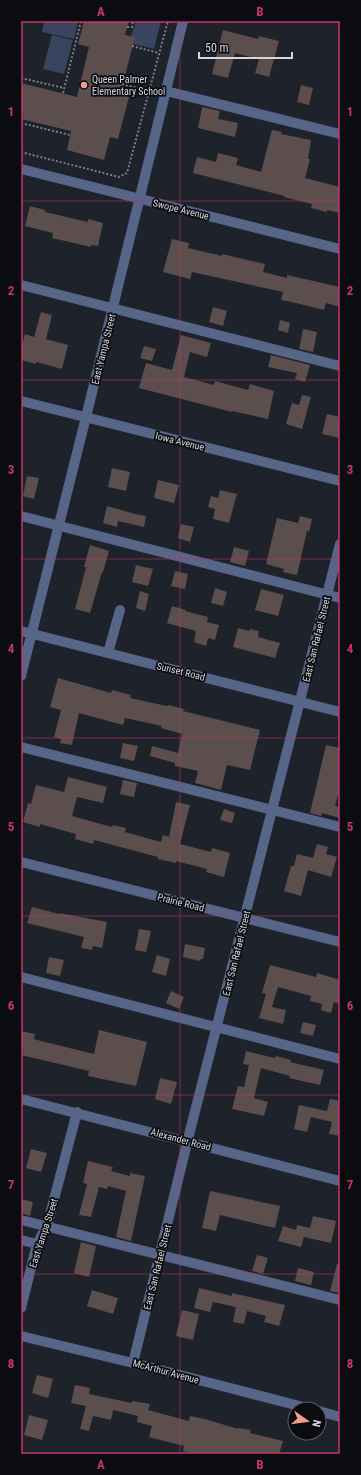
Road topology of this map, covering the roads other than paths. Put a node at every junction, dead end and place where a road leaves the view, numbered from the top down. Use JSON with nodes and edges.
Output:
{"nodes":[{"id":1,"x":183,"y":21,"type":"edge"},
{"id":2,"x":166,"y":91,"type":"junction"},
{"id":3,"x":340,"y":134,"type":"edge"},
{"id":4,"x":21,"y":169,"type":"edge"},
{"id":5,"x":140,"y":199,"type":"junction"},
{"id":6,"x":340,"y":249,"type":"edge"},
{"id":7,"x":21,"y":286,"type":"edge"},
{"id":8,"x":113,"y":309,"type":"junction"},
{"id":9,"x":340,"y":366,"type":"edge"},
{"id":10,"x":21,"y":401,"type":"edge"},
{"id":11,"x":86,"y":417,"type":"junction"},
{"id":12,"x":340,"y":481,"type":"edge"},
{"id":13,"x":21,"y":516,"type":"edge"},
{"id":14,"x":59,"y":526,"type":"junction"},
{"id":15,"x":340,"y":544,"type":"edge"},
{"id":16,"x":327,"y":595,"type":"junction"},
{"id":17,"x":340,"y":598,"type":"edge"},
{"id":18,"x":120,"y":610,"type":"dead end"},
{"id":19,"x":21,"y":631,"type":"edge"},
{"id":20,"x":32,"y":633,"type":"junction"},
{"id":21,"x":108,"y":653,"type":"junction"},
{"id":22,"x":21,"y":676,"type":"edge"},
{"id":23,"x":300,"y":702,"type":"junction"},
{"id":24,"x":340,"y":712,"type":"edge"},
{"id":25,"x":21,"y":747,"type":"edge"},
{"id":26,"x":272,"y":810,"type":"junction"},
{"id":27,"x":340,"y":827,"type":"edge"},
{"id":28,"x":21,"y":862,"type":"edge"},
{"id":29,"x":245,"y":918,"type":"junction"},
{"id":30,"x":340,"y":942,"type":"edge"},
{"id":31,"x":21,"y":977,"type":"edge"},
{"id":32,"x":217,"y":1028,"type":"junction"},
{"id":33,"x":340,"y":1059,"type":"edge"},
{"id":34,"x":21,"y":1099,"type":"edge"},
{"id":35,"x":77,"y":1112,"type":"junction"},
{"id":36,"x":188,"y":1141,"type":"junction"},
{"id":37,"x":340,"y":1181,"type":"edge"},
{"id":38,"x":21,"y":1220,"type":"edge"},
{"id":39,"x":47,"y":1226,"type":"junction"},
{"id":40,"x":21,"y":1240,"type":"edge"},
{"id":41,"x":38,"y":1244,"type":"junction"},
{"id":42,"x":160,"y":1254,"type":"junction"},
{"id":43,"x":340,"y":1300,"type":"edge"},
{"id":44,"x":21,"y":1308,"type":"edge"},
{"id":45,"x":21,"y":1336,"type":"edge"},
{"id":46,"x":133,"y":1363,"type":"junction"},
{"id":47,"x":287,"y":1403,"type":"edge"},
{"id":48,"x":327,"y":1413,"type":"edge"},
{"id":49,"x":340,"y":1417,"type":"edge"}],
"edges":[{"from":1,"to":2,"type":"street","name":"East Yampa Street"},
{"from":2,"to":3,"type":"street"},
{"from":2,"to":5,"type":"street","name":"East Yampa Street"},
{"from":4,"to":5,"type":"street","name":"Swope Avenue"},
{"from":5,"to":6,"type":"street","name":"Swope Avenue"},
{"from":5,"to":8,"type":"street","name":"East Yampa Street"},
{"from":7,"to":8,"type":"street"},
{"from":8,"to":9,"type":"street"},
{"from":8,"to":11,"type":"street","name":"East Yampa Street"},
{"from":10,"to":11,"type":"street","name":"Iowa Avenue"},
{"from":11,"to":12,"type":"street","name":"Iowa Avenue"},
{"from":11,"to":14,"type":"street","name":"East Yampa Street"},
{"from":13,"to":14,"type":"street"},
{"from":14,"to":16,"type":"street"},
{"from":14,"to":20,"type":"street","name":"East Yampa Street"},
{"from":15,"to":16,"type":"street","name":"East San Rafael Street"},
{"from":16,"to":17,"type":"street"},
{"from":16,"to":23,"type":"street","name":"East San Rafael Street"},
{"from":18,"to":21,"type":"street"},
{"from":19,"to":20,"type":"street","name":"Sunset Road"},
{"from":20,"to":21,"type":"street","name":"Sunset Road"},
{"from":20,"to":22,"type":"street","name":"East Yampa Street"},
{"from":21,"to":23,"type":"street","name":"Sunset Road"},
{"from":23,"to":24,"type":"street","name":"Sunset Road"},
{"from":23,"to":26,"type":"street","name":"East San Rafael Street"},
{"from":25,"to":26,"type":"street"},
{"from":26,"to":27,"type":"street"},
{"from":26,"to":29,"type":"street","name":"East San Rafael Street"},
{"from":28,"to":29,"type":"street","name":"Prairie Road"},
{"from":29,"to":30,"type":"street","name":"Prairie Road"},
{"from":29,"to":32,"type":"street","name":"East San Rafael Street"},
{"from":31,"to":32,"type":"street"},
{"from":32,"to":33,"type":"street"},
{"from":32,"to":36,"type":"street","name":"East San Rafael Street"},
{"from":34,"to":35,"type":"street","name":"Alexander Road"},
{"from":35,"to":36,"type":"street","name":"Alexander Road"},
{"from":35,"to":39,"type":"street","name":"East Yampa Street"},
{"from":36,"to":37,"type":"street","name":"Alexander Road"},
{"from":36,"to":42,"type":"street","name":"East San Rafael Street"},
{"from":38,"to":39,"type":"street"},
{"from":39,"to":41,"type":"street","name":"East Yampa Street"},
{"from":39,"to":42,"type":"street"},
{"from":40,"to":41,"type":"street"},
{"from":41,"to":44,"type":"street","name":"East Yampa Street"},
{"from":42,"to":43,"type":"street"},
{"from":42,"to":46,"type":"street","name":"East San Rafael Street"},
{"from":45,"to":46,"type":"street","name":"McArthur Avenue"},
{"from":46,"to":47,"type":"street","name":"McArthur Avenue"},
{"from":48,"to":49,"type":"street"}]}
